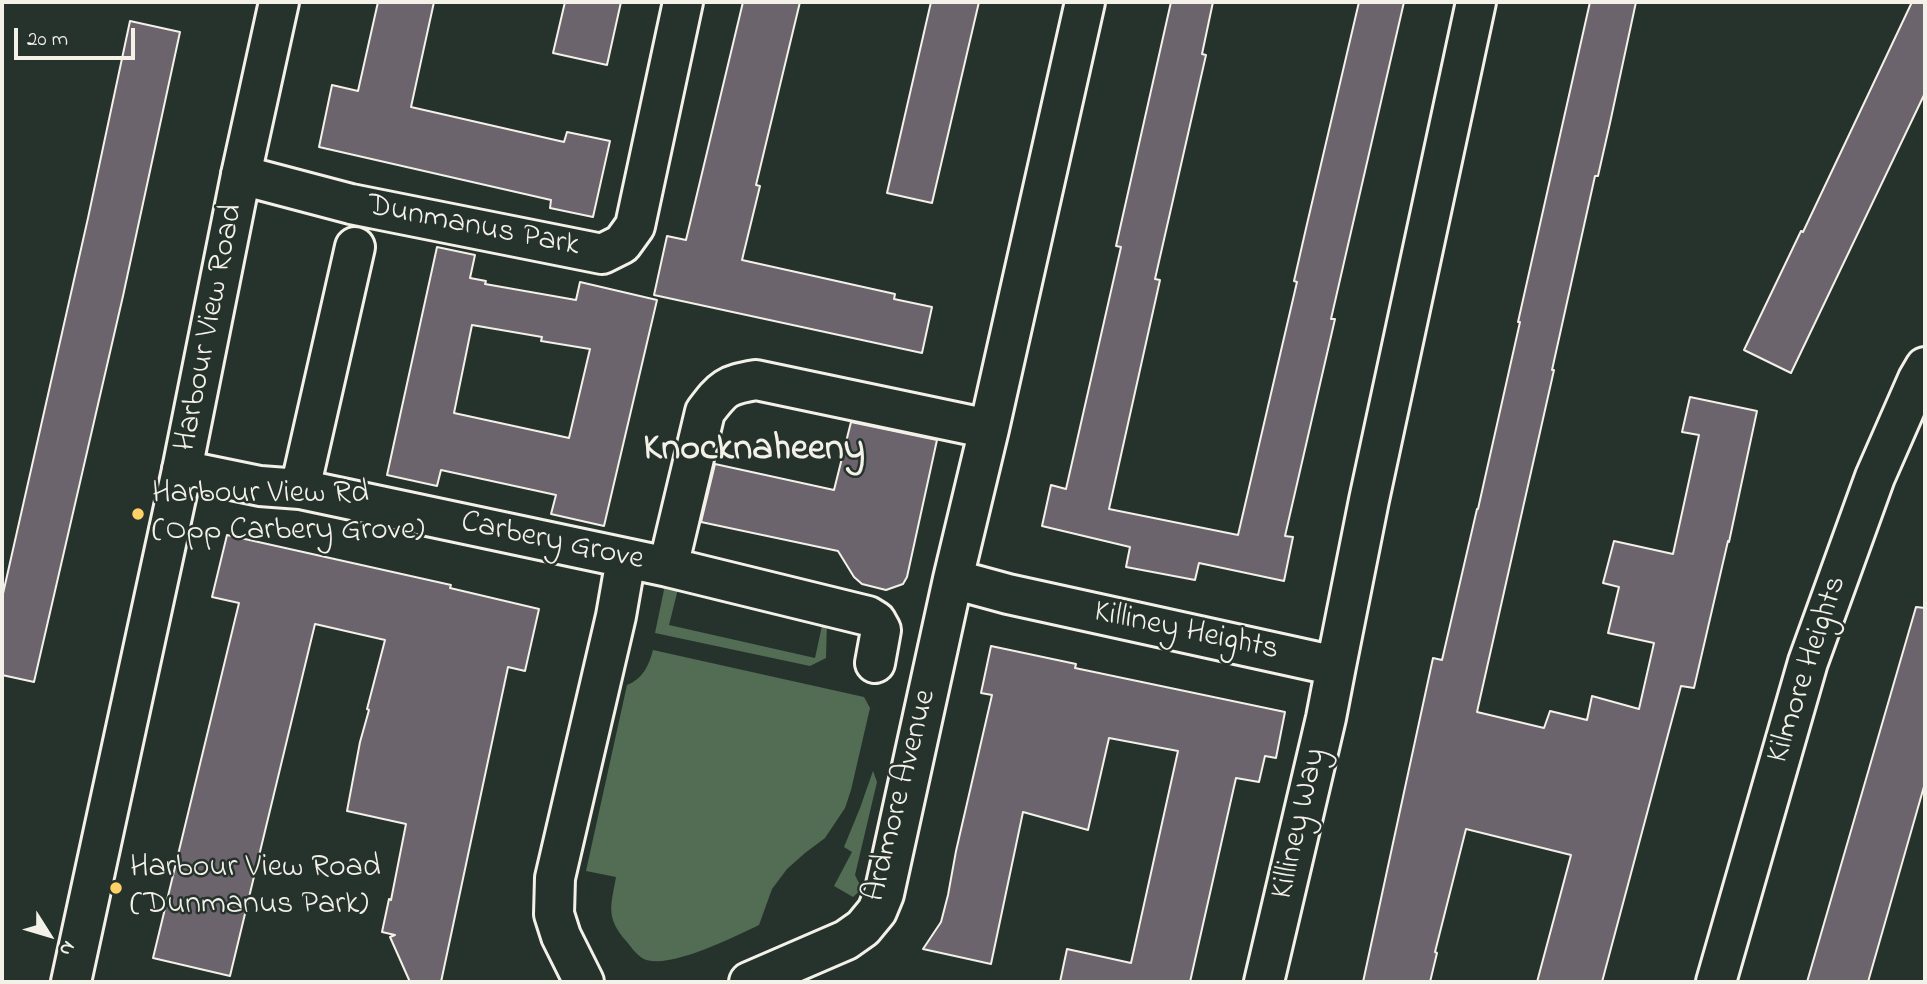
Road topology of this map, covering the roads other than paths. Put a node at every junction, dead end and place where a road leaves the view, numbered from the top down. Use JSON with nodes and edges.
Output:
{"nodes":[{"id":1,"x":279,"y":2,"type":"edge"},
{"id":2,"x":683,"y":2,"type":"edge"},
{"id":3,"x":1085,"y":2,"type":"edge"},
{"id":4,"x":1476,"y":2,"type":"edge"},
{"id":5,"x":241,"y":175,"type":"junction"},
{"id":6,"x":355,"y":247,"type":"dead end"},
{"id":7,"x":1925,"y":367,"type":"edge"},
{"id":8,"x":989,"y":429,"type":"junction"},
{"id":9,"x":182,"y":470,"type":"junction"},
{"id":10,"x":300,"y":489,"type":"junction"},
{"id":11,"x":626,"y":559,"type":"junction"},
{"id":12,"x":668,"y":567,"type":"junction"},
{"id":13,"x":953,"y":579,"type":"junction"},
{"id":14,"x":875,"y":663,"type":"dead end"},
{"id":15,"x":1336,"y":666,"type":"junction"},
{"id":16,"x":71,"y":982,"type":"edge"},
{"id":17,"x":584,"y":982,"type":"edge"},
{"id":18,"x":749,"y":982,"type":"edge"},
{"id":19,"x":1264,"y":982,"type":"edge"},
{"id":20,"x":1716,"y":982,"type":"edge"}],
"edges":[{"from":1,"to":5,"type":"street","name":"Harbour View Road"},
{"from":2,"to":5,"type":"street","name":"Dunmanus Park"},
{"from":3,"to":8,"type":"street"},
{"from":4,"to":15,"type":"street"},
{"from":5,"to":9,"type":"street","name":"Harbour View Road"},
{"from":6,"to":10,"type":"street","name":"Dunmanus Park"},
{"from":7,"to":20,"type":"street","name":"Kilmore Heights"},
{"from":8,"to":12,"type":"street"},
{"from":8,"to":13,"type":"street"},
{"from":9,"to":10,"type":"street","name":"Carbery Grove"},
{"from":9,"to":16,"type":"street","name":"Harbour View Road"},
{"from":10,"to":11,"type":"street","name":"Carbery Grove"},
{"from":11,"to":12,"type":"street","name":"Carbery Grove"},
{"from":11,"to":17,"type":"street"},
{"from":12,"to":14,"type":"street","name":"Carbery Grove"},
{"from":13,"to":15,"type":"street","name":"Killiney Heights"},
{"from":13,"to":18,"type":"street","name":"Ardmore Avenue"},
{"from":15,"to":19,"type":"street","name":"Killiney Way"}]}
